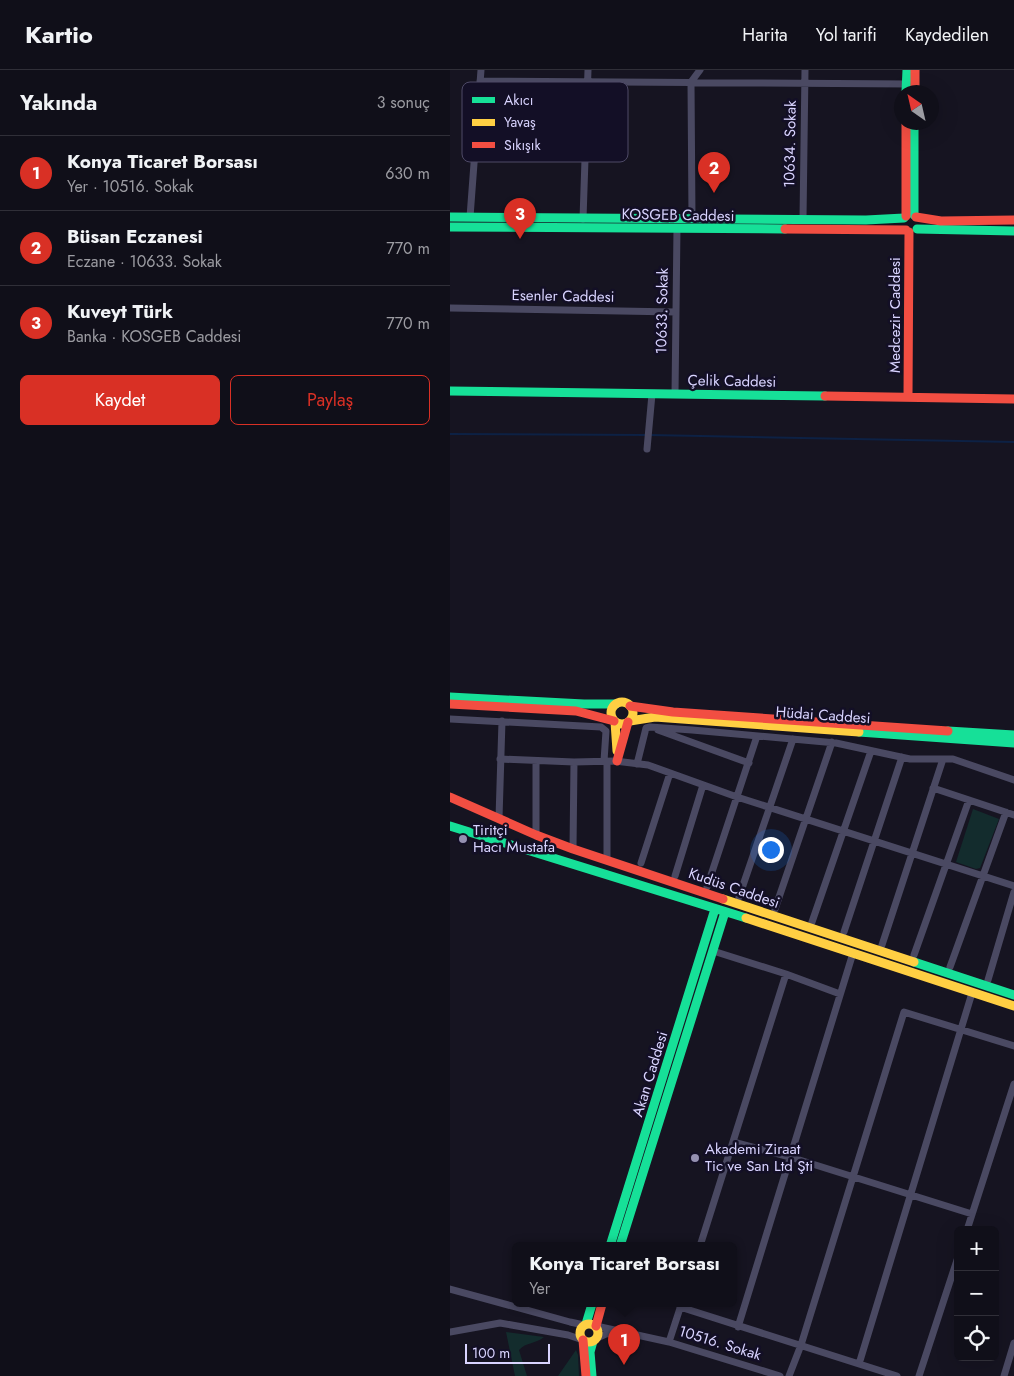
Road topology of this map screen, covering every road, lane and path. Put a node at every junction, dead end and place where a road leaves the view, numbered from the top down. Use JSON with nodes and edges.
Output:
{"nodes":[{"id":1,"x":480,"y":70,"type":"edge"},
{"id":2,"x":588,"y":70,"type":"edge"},
{"id":3,"x":700,"y":70,"type":"edge"},
{"id":4,"x":805,"y":70,"type":"edge"},
{"id":5,"x":907,"y":70,"type":"edge"},
{"id":6,"x":915,"y":70,"type":"edge"},
{"id":7,"x":480,"y":81,"type":"joint"},
{"id":8,"x":588,"y":82,"type":"junction"},
{"id":9,"x":691,"y":82,"type":"junction"},
{"id":10,"x":804,"y":83,"type":"junction"},
{"id":11,"x":910,"y":85,"type":"edge"},
{"id":12,"x":912,"y":85,"type":"edge"},
{"id":13,"x":894,"y":87,"type":"edge"},
{"id":14,"x":906,"y":130,"type":"edge"},
{"id":15,"x":914,"y":130,"type":"edge"},
{"id":16,"x":474,"y":162,"type":"edge"},
{"id":17,"x":585,"y":162,"type":"edge"},
{"id":18,"x":450,"y":217,"type":"edge"},
{"id":19,"x":910,"y":217,"type":"junction"},
{"id":20,"x":470,"y":218,"type":"junction"},
{"id":21,"x":692,"y":218,"type":"junction"},
{"id":22,"x":583,"y":219,"type":"junction"},
{"id":23,"x":802,"y":219,"type":"junction"},
{"id":24,"x":1014,"y":220,"type":"edge"},
{"id":25,"x":450,"y":226,"type":"edge"},
{"id":26,"x":677,"y":228,"type":"junction"},
{"id":27,"x":910,"y":231,"type":"junction"},
{"id":28,"x":1014,"y":231,"type":"edge"},
{"id":29,"x":450,"y":308,"type":"edge"},
{"id":30,"x":676,"y":312,"type":"junction"},
{"id":31,"x":450,"y":391,"type":"edge"},
{"id":32,"x":652,"y":394,"type":"junction"},
{"id":33,"x":675,"y":394,"type":"junction"},
{"id":34,"x":908,"y":397,"type":"junction"},
{"id":35,"x":1014,"y":399,"type":"edge"},
{"id":36,"x":647,"y":450,"type":"dead end"},
{"id":37,"x":450,"y":697,"type":"edge"},
{"id":38,"x":450,"y":704,"type":"edge"},
{"id":39,"x":616,"y":704,"type":"junction"},
{"id":40,"x":630,"y":706,"type":"junction"},
{"id":41,"x":450,"y":719,"type":"edge"},
{"id":42,"x":502,"y":721,"type":"junction"},
{"id":43,"x":615,"y":722,"type":"junction"},
{"id":44,"x":629,"y":722,"type":"junction"},
{"id":45,"x":650,"y":728,"type":"junction"},
{"id":46,"x":1014,"y":735,"type":"edge"},
{"id":47,"x":757,"y":736,"type":"junction"},
{"id":48,"x":793,"y":739,"type":"junction"},
{"id":49,"x":832,"y":742,"type":"junction"},
{"id":50,"x":1014,"y":742,"type":"edge"},
{"id":51,"x":871,"y":751,"type":"junction"},
{"id":52,"x":902,"y":757,"type":"junction"},
{"id":53,"x":500,"y":759,"type":"junction"},
{"id":54,"x":943,"y":759,"type":"junction"},
{"id":55,"x":536,"y":760,"type":"junction"},
{"id":56,"x":606,"y":761,"type":"junction"},
{"id":57,"x":617,"y":761,"type":"junction"},
{"id":58,"x":574,"y":762,"type":"junction"},
{"id":59,"x":749,"y":763,"type":"junction"},
{"id":60,"x":637,"y":764,"type":"junction"},
{"id":61,"x":670,"y":773,"type":"junction"},
{"id":62,"x":1014,"y":780,"type":"edge"},
{"id":63,"x":703,"y":785,"type":"junction"},
{"id":64,"x":933,"y":788,"type":"junction"},
{"id":65,"x":450,"y":797,"type":"edge"},
{"id":66,"x":737,"y":797,"type":"junction"},
{"id":67,"x":969,"y":800,"type":"junction"},
{"id":68,"x":450,"y":802,"type":"edge"},
{"id":69,"x":461,"y":802,"type":"junction"},
{"id":70,"x":770,"y":807,"type":"junction"},
{"id":71,"x":1006,"y":812,"type":"junction"},
{"id":72,"x":1014,"y":815,"type":"edge"},
{"id":73,"x":499,"y":818,"type":"junction"},
{"id":74,"x":806,"y":819,"type":"junction"},
{"id":75,"x":450,"y":826,"type":"edge"},
{"id":76,"x":843,"y":831,"type":"junction"},
{"id":77,"x":536,"y":835,"type":"junction"},
{"id":78,"x":874,"y":841,"type":"junction"},
{"id":79,"x":573,"y":848,"type":"junction"},
{"id":80,"x":912,"y":853,"type":"junction"},
{"id":81,"x":607,"y":860,"type":"junction"},
{"id":82,"x":641,"y":863,"type":"dead end"},
{"id":83,"x":946,"y":864,"type":"junction"},
{"id":84,"x":675,"y":876,"type":"dead end"},
{"id":85,"x":982,"y":876,"type":"junction"},
{"id":86,"x":1014,"y":886,"type":"edge"},
{"id":87,"x":708,"y":887,"type":"dead end"},
{"id":88,"x":1014,"y":892,"type":"edge"},
{"id":89,"x":739,"y":897,"type":"dead end"},
{"id":90,"x":715,"y":909,"type":"junction"},
{"id":91,"x":776,"y":910,"type":"dead end"},
{"id":92,"x":725,"y":912,"type":"junction"},
{"id":93,"x":812,"y":922,"type":"dead end"},
{"id":94,"x":844,"y":932,"type":"dead end"},
{"id":95,"x":882,"y":945,"type":"dead end"},
{"id":96,"x":713,"y":952,"type":"junction"},
{"id":97,"x":853,"y":953,"type":"junction"},
{"id":98,"x":914,"y":955,"type":"dead end"},
{"id":99,"x":950,"y":967,"type":"dead end"},
{"id":100,"x":786,"y":974,"type":"junction"},
{"id":101,"x":988,"y":980,"type":"dead end"},
{"id":102,"x":972,"y":993,"type":"junction"},
{"id":103,"x":840,"y":994,"type":"junction"},
{"id":104,"x":1014,"y":995,"type":"edge"},
{"id":105,"x":1014,"y":1006,"type":"edge"},
{"id":106,"x":962,"y":1030,"type":"junction"},
{"id":107,"x":1014,"y":1046,"type":"edge"},
{"id":108,"x":1014,"y":1084,"type":"edge"},
{"id":109,"x":733,"y":1142,"type":"junction"},
{"id":110,"x":790,"y":1157,"type":"junction"},
{"id":111,"x":853,"y":1177,"type":"junction"},
{"id":112,"x":911,"y":1195,"type":"junction"},
{"id":113,"x":972,"y":1214,"type":"junction"},
{"id":114,"x":968,"y":1226,"type":"edge"},
{"id":115,"x":611,"y":1242,"type":"edge"},
{"id":116,"x":621,"y":1242,"type":"edge"},
{"id":117,"x":701,"y":1242,"type":"edge"},
{"id":118,"x":954,"y":1269,"type":"edge"},
{"id":119,"x":450,"y":1289,"type":"edge"},
{"id":120,"x":512,"y":1306,"type":"edge"},
{"id":121,"x":515,"y":1307,"type":"edge"},
{"id":122,"x":591,"y":1307,"type":"edge"},
{"id":123,"x":601,"y":1307,"type":"edge"},
{"id":124,"x":680,"y":1307,"type":"edge"},
{"id":125,"x":686,"y":1307,"type":"edge"},
{"id":126,"x":585,"y":1324,"type":"junction"},
{"id":127,"x":596,"y":1326,"type":"junction"},
{"id":128,"x":738,"y":1326,"type":"junction"},
{"id":129,"x":450,"y":1332,"type":"edge"},
{"id":130,"x":623,"y":1332,"type":"junction"},
{"id":131,"x":582,"y":1340,"type":"junction"},
{"id":132,"x":595,"y":1340,"type":"junction"},
{"id":133,"x":669,"y":1342,"type":"junction"},
{"id":134,"x":1014,"y":1342,"type":"edge"},
{"id":135,"x":800,"y":1345,"type":"junction"},
{"id":136,"x":858,"y":1364,"type":"junction"},
{"id":137,"x":586,"y":1376,"type":"edge"},
{"id":138,"x":592,"y":1376,"type":"edge"},
{"id":139,"x":780,"y":1376,"type":"edge"},
{"id":140,"x":789,"y":1376,"type":"edge"},
{"id":141,"x":897,"y":1376,"type":"edge"},
{"id":142,"x":919,"y":1376,"type":"edge"},
{"id":143,"x":1004,"y":1376,"type":"edge"}],
"edges":[{"from":1,"to":7,"type":"street"},
{"from":2,"to":8,"type":"street"},
{"from":3,"to":9,"type":"street"},
{"from":4,"to":10,"type":"street","name":"10634. Sokak"},
{"from":5,"to":11,"type":"street"},
{"from":6,"to":12,"type":"street"},
{"from":7,"to":8,"type":"street"},
{"from":8,"to":9,"type":"street"},
{"from":9,"to":10,"type":"street"},
{"from":9,"to":21,"type":"street"},
{"from":10,"to":13,"type":"street"},
{"from":10,"to":23,"type":"street","name":"10634. Sokak"},
{"from":14,"to":19,"type":"street"},
{"from":15,"to":19,"type":"street"},
{"from":16,"to":20,"type":"street"},
{"from":17,"to":22,"type":"street"},
{"from":18,"to":20,"type":"street","name":"KOSGEB Caddesi"},
{"from":19,"to":23,"type":"street","name":"KOSGEB Caddesi"},
{"from":19,"to":24,"type":"street","name":"KOSGEB Caddesi"},
{"from":19,"to":27,"type":"street"},
{"from":19,"to":27,"type":"street"},
{"from":20,"to":22,"type":"street","name":"KOSGEB Caddesi"},
{"from":21,"to":22,"type":"street","name":"KOSGEB Caddesi"},
{"from":21,"to":23,"type":"street","name":"KOSGEB Caddesi"},
{"from":25,"to":26,"type":"street","name":"KOSGEB Caddesi"},
{"from":26,"to":27,"type":"street","name":"KOSGEB Caddesi"},
{"from":26,"to":30,"type":"street","name":"10633. Sokak"},
{"from":27,"to":28,"type":"street","name":"KOSGEB Caddesi"},
{"from":27,"to":34,"type":"street","name":"Medcezir Caddesi"},
{"from":29,"to":30,"type":"street","name":"Esenler Caddesi"},
{"from":30,"to":33,"type":"street","name":"10633. Sokak"},
{"from":31,"to":32,"type":"street","name":"Çelik Caddesi"},
{"from":32,"to":33,"type":"street","name":"Çelik Caddesi"},
{"from":32,"to":36,"type":"street"},
{"from":33,"to":34,"type":"street","name":"Çelik Caddesi"},
{"from":34,"to":35,"type":"street","name":"Çelik Caddesi"},
{"from":37,"to":39,"type":"street"},
{"from":38,"to":43,"type":"street"},
{"from":39,"to":40,"type":"street"},
{"from":39,"to":43,"type":"street"},
{"from":40,"to":44,"type":"street"},
{"from":40,"to":46,"type":"street","name":"Hüdai Caddesi"},
{"from":41,"to":42,"type":"street"},
{"from":42,"to":53,"type":"street"},
{"from":42,"to":56,"type":"street"},
{"from":43,"to":44,"type":"street"},
{"from":43,"to":57,"type":"street"},
{"from":44,"to":50,"type":"street","name":"Hüdai Caddesi"},
{"from":44,"to":57,"type":"street"},
{"from":45,"to":47,"type":"street"},
{"from":45,"to":59,"type":"street"},
{"from":45,"to":60,"type":"street"},
{"from":47,"to":48,"type":"street"},
{"from":47,"to":59,"type":"street"},
{"from":48,"to":49,"type":"street"},
{"from":48,"to":70,"type":"street"},
{"from":49,"to":51,"type":"street"},
{"from":49,"to":74,"type":"street"},
{"from":51,"to":52,"type":"street"},
{"from":51,"to":76,"type":"street"},
{"from":52,"to":54,"type":"street"},
{"from":52,"to":78,"type":"street"},
{"from":53,"to":55,"type":"street"},
{"from":53,"to":73,"type":"street"},
{"from":54,"to":62,"type":"street"},
{"from":54,"to":64,"type":"street"},
{"from":55,"to":58,"type":"street"},
{"from":55,"to":77,"type":"street"},
{"from":56,"to":57,"type":"street"},
{"from":56,"to":58,"type":"street"},
{"from":56,"to":81,"type":"street"},
{"from":57,"to":60,"type":"street"},
{"from":58,"to":79,"type":"street"},
{"from":59,"to":66,"type":"street"},
{"from":60,"to":61,"type":"street"},
{"from":61,"to":63,"type":"street"},
{"from":61,"to":82,"type":"street"},
{"from":63,"to":66,"type":"street"},
{"from":63,"to":84,"type":"street"},
{"from":64,"to":67,"type":"street"},
{"from":64,"to":80,"type":"street"},
{"from":65,"to":69,"type":"street","name":"Kudüs Caddesi"},
{"from":66,"to":70,"type":"street"},
{"from":66,"to":87,"type":"street"},
{"from":67,"to":71,"type":"street"},
{"from":67,"to":83,"type":"street"},
{"from":68,"to":69,"type":"street"},
{"from":69,"to":73,"type":"street","name":"Kudüs Caddesi"},
{"from":70,"to":74,"type":"street"},
{"from":70,"to":89,"type":"street"},
{"from":71,"to":72,"type":"street"},
{"from":71,"to":85,"type":"street"},
{"from":73,"to":77,"type":"street","name":"Kudüs Caddesi"},
{"from":74,"to":76,"type":"street"},
{"from":74,"to":91,"type":"street"},
{"from":75,"to":90,"type":"street","name":"Kudüs Caddesi"},
{"from":76,"to":78,"type":"street"},
{"from":76,"to":93,"type":"street"},
{"from":77,"to":79,"type":"street","name":"Kudüs Caddesi"},
{"from":78,"to":80,"type":"street"},
{"from":78,"to":94,"type":"street"},
{"from":79,"to":81,"type":"street","name":"Kudüs Caddesi"},
{"from":80,"to":83,"type":"street"},
{"from":80,"to":95,"type":"street"},
{"from":81,"to":104,"type":"street","name":"Kudüs Caddesi"},
{"from":83,"to":85,"type":"street"},
{"from":83,"to":98,"type":"street"},
{"from":85,"to":86,"type":"street"},
{"from":85,"to":99,"type":"street"},
{"from":88,"to":101,"type":"street"},
{"from":90,"to":92,"type":"street","name":"Kudüs Caddesi"},
{"from":90,"to":115,"type":"street","name":"Akan Caddesi"},
{"from":92,"to":96,"type":"street","name":"Akan Caddesi"},
{"from":92,"to":97,"type":"street","name":"Kudüs Caddesi"},
{"from":96,"to":100,"type":"street"},
{"from":96,"to":116,"type":"street","name":"Akan Caddesi"},
{"from":97,"to":102,"type":"street","name":"Kudüs Caddesi"},
{"from":97,"to":103,"type":"street"},
{"from":100,"to":103,"type":"street"},
{"from":100,"to":109,"type":"street"},
{"from":102,"to":105,"type":"street","name":"Kudüs Caddesi"},
{"from":102,"to":106,"type":"street"},
{"from":103,"to":110,"type":"street"},
{"from":106,"to":107,"type":"street"},
{"from":106,"to":111,"type":"street"},
{"from":106,"to":112,"type":"street"},
{"from":108,"to":113,"type":"street"},
{"from":109,"to":110,"type":"street"},
{"from":109,"to":117,"type":"street"},
{"from":110,"to":111,"type":"street"},
{"from":110,"to":128,"type":"street"},
{"from":111,"to":112,"type":"street"},
{"from":111,"to":135,"type":"street"},
{"from":112,"to":113,"type":"street"},
{"from":112,"to":136,"type":"street"},
{"from":113,"to":114,"type":"street"},
{"from":118,"to":142,"type":"street"},
{"from":119,"to":120,"type":"street"},
{"from":121,"to":126,"type":"street"},
{"from":122,"to":126,"type":"street"},
{"from":123,"to":127,"type":"street"},
{"from":124,"to":133,"type":"street"},
{"from":125,"to":128,"type":"street"},
{"from":126,"to":127,"type":"street"},
{"from":126,"to":131,"type":"street"},
{"from":127,"to":130,"type":"street","name":"10516. Sokak"},
{"from":127,"to":132,"type":"street"},
{"from":128,"to":135,"type":"street"},
{"from":129,"to":131,"type":"street"},
{"from":130,"to":132,"type":"street"},
{"from":130,"to":133,"type":"street","name":"10516. Sokak"},
{"from":131,"to":132,"type":"street"},
{"from":131,"to":137,"type":"street"},
{"from":132,"to":138,"type":"street"},
{"from":133,"to":139,"type":"street","name":"10516. Sokak"},
{"from":134,"to":143,"type":"street"},
{"from":135,"to":136,"type":"street"},
{"from":135,"to":140,"type":"street"},
{"from":136,"to":141,"type":"street"}]}
